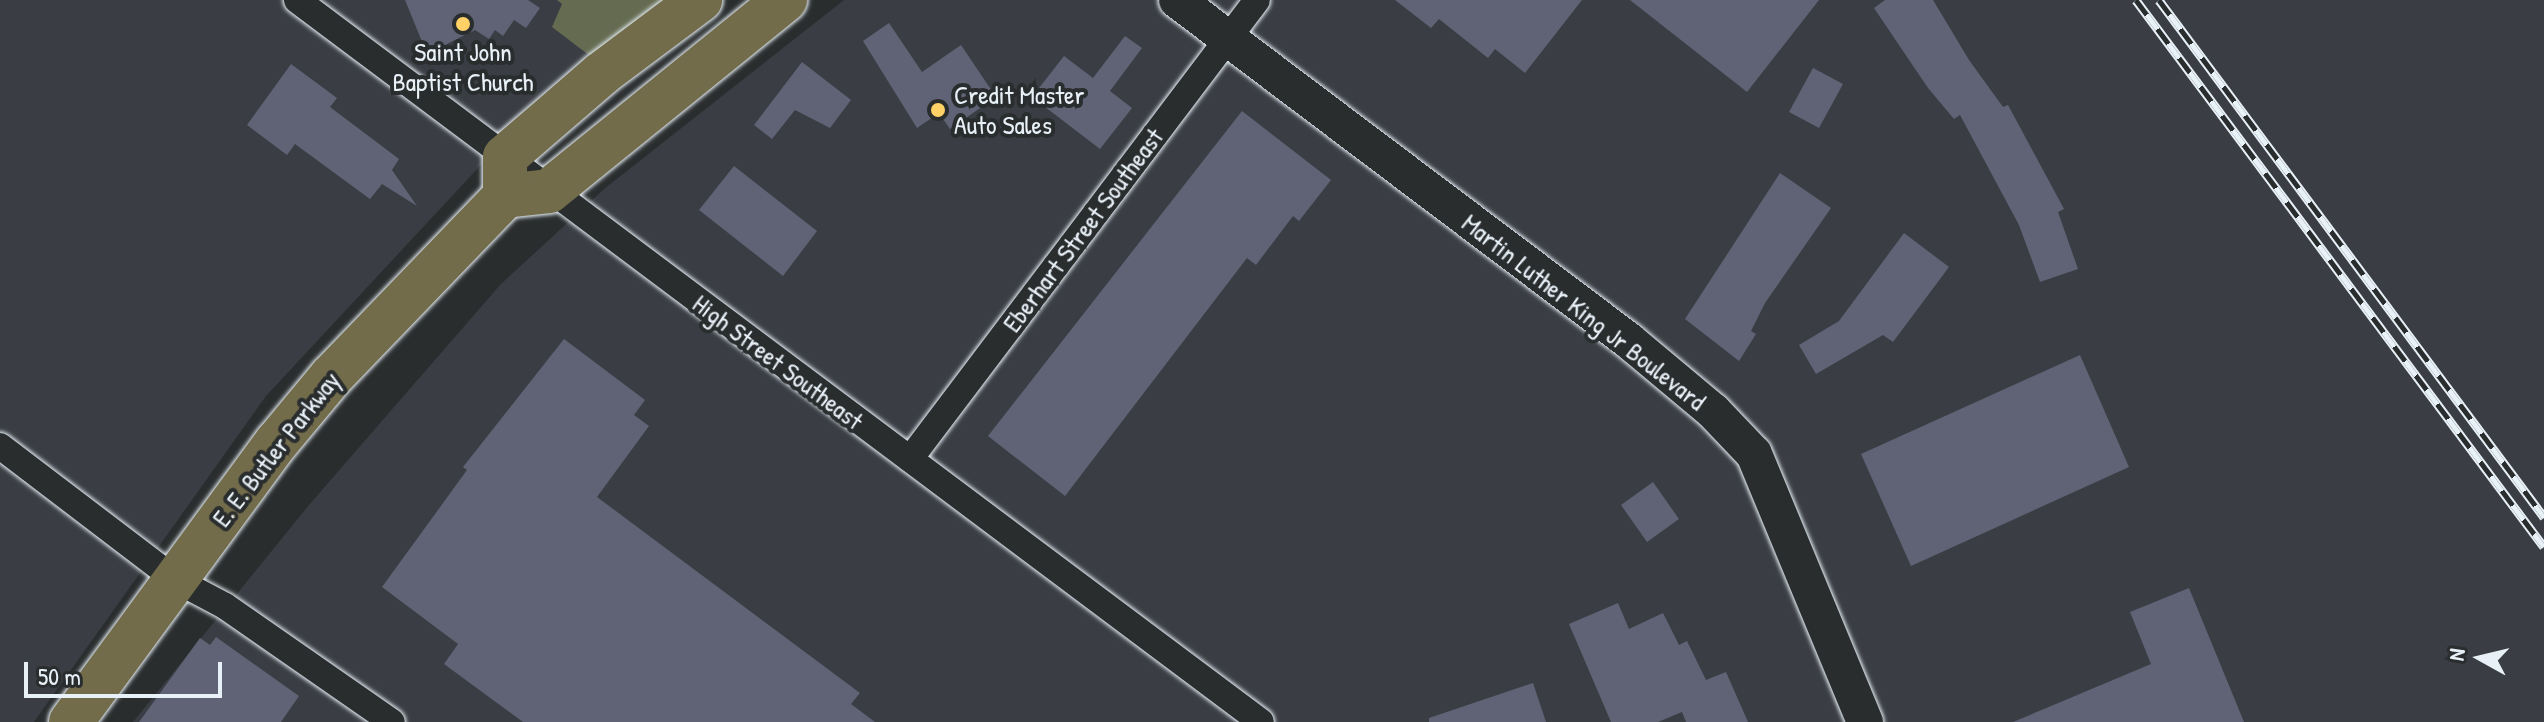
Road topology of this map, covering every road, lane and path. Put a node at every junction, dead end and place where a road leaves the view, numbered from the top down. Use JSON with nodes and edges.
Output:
{"nodes":[{"id":1,"x":297,"y":0,"type":"edge"},
{"id":2,"x":700,"y":0,"type":"edge"},
{"id":3,"x":785,"y":0,"type":"edge"},
{"id":4,"x":1177,"y":0,"type":"edge"},
{"id":5,"x":1257,"y":0,"type":"edge"},
{"id":6,"x":1228,"y":39,"type":"junction"},
{"id":7,"x":505,"y":176,"type":"junction"},
{"id":8,"x":549,"y":191,"type":"junction"},
{"id":9,"x":0,"y":446,"type":"edge"},
{"id":10,"x":910,"y":459,"type":"junction"},
{"id":11,"x":176,"y":580,"type":"junction"},
{"id":12,"x":1857,"y":719,"type":"edge"},
{"id":13,"x":71,"y":722,"type":"edge"},
{"id":14,"x":392,"y":722,"type":"edge"},
{"id":15,"x":1261,"y":722,"type":"edge"}],
"edges":[{"from":1,"to":7,"type":"street"},
{"from":2,"to":7,"type":"highway","name":"E. E. Butler Parkway"},
{"from":3,"to":8,"type":"highway"},
{"from":4,"to":6,"type":"main road","name":"Martin Luther King Jr Boulevard"},
{"from":5,"to":6,"type":"street","name":"Eberhart Street Southeast"},
{"from":6,"to":10,"type":"street","name":"Eberhart Street Southeast"},
{"from":6,"to":12,"type":"main road","name":"Martin Luther King Jr Boulevard"},
{"from":7,"to":8,"type":"highway"},
{"from":7,"to":11,"type":"highway","name":"E. E. Butler Parkway"},
{"from":8,"to":10,"type":"street","name":"High Street Southeast"},
{"from":9,"to":11,"type":"street"},
{"from":10,"to":15,"type":"street","name":"High Street Southeast"},
{"from":11,"to":13,"type":"highway","name":"E. E. Butler Parkway"},
{"from":11,"to":14,"type":"street"}]}
